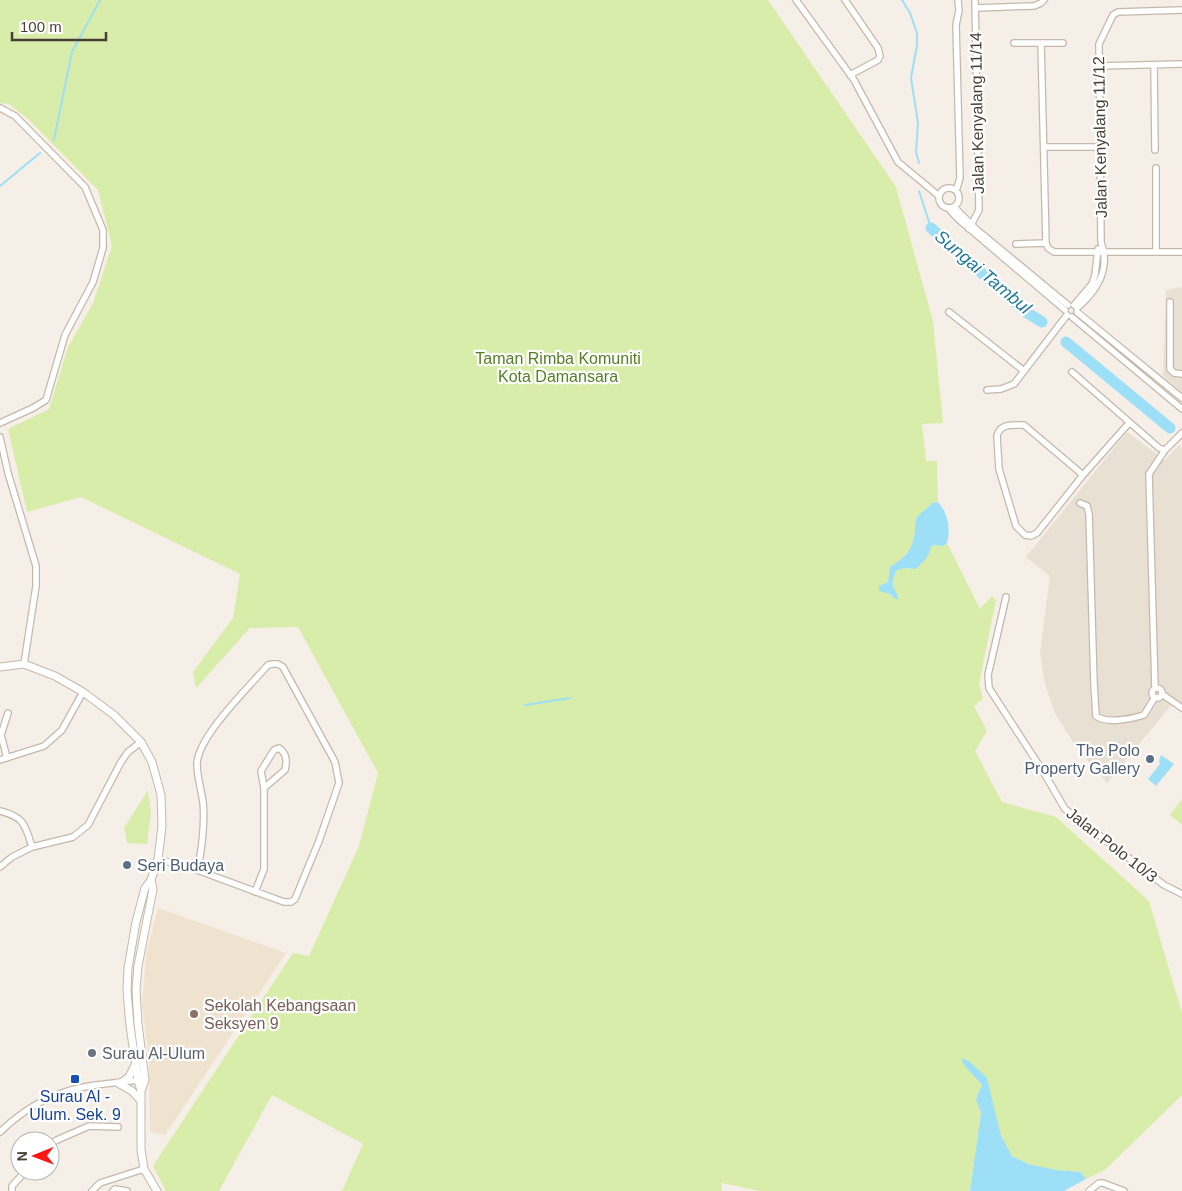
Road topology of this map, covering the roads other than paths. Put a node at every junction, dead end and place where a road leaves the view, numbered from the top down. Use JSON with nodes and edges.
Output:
{"nodes":[{"id":1,"x":796,"y":0,"type":"edge"},
{"id":2,"x":845,"y":0,"type":"edge"},
{"id":3,"x":958,"y":0,"type":"edge"},
{"id":4,"x":975,"y":0,"type":"edge"},
{"id":5,"x":1044,"y":0,"type":"edge"},
{"id":6,"x":976,"y":8,"type":"junction"},
{"id":7,"x":1182,"y":10,"type":"edge"},
{"id":8,"x":1014,"y":43,"type":"dead end"},
{"id":9,"x":1041,"y":43,"type":"junction"},
{"id":10,"x":1063,"y":43,"type":"dead end"},
{"id":11,"x":1182,"y":64,"type":"edge"},
{"id":12,"x":1154,"y":65,"type":"junction"},
{"id":13,"x":1098,"y":66,"type":"junction"},
{"id":14,"x":850,"y":75,"type":"junction"},
{"id":15,"x":0,"y":108,"type":"edge"},
{"id":16,"x":1045,"y":148,"type":"junction"},
{"id":17,"x":1099,"y":148,"type":"junction"},
{"id":18,"x":1155,"y":150,"type":"dead end"},
{"id":19,"x":1156,"y":168,"type":"dead end"},
{"id":20,"x":956,"y":191,"type":"junction"},
{"id":21,"x":939,"y":196,"type":"junction"},
{"id":22,"x":954,"y":207,"type":"junction"},
{"id":23,"x":948,"y":208,"type":"junction"},
{"id":24,"x":971,"y":227,"type":"junction"},
{"id":25,"x":1101,"y":242,"type":"junction"},
{"id":26,"x":1046,"y":243,"type":"junction"},
{"id":27,"x":1016,"y":244,"type":"dead end"},
{"id":28,"x":1097,"y":252,"type":"junction"},
{"id":29,"x":1104,"y":252,"type":"junction"},
{"id":30,"x":1156,"y":252,"type":"junction"},
{"id":31,"x":1182,"y":252,"type":"edge"},
{"id":32,"x":1170,"y":302,"type":"dead end"},
{"id":33,"x":1071,"y":310,"type":"junction"},
{"id":34,"x":950,"y":312,"type":"dead end"},
{"id":35,"x":1024,"y":371,"type":"junction"},
{"id":36,"x":1072,"y":372,"type":"dead end"},
{"id":37,"x":1182,"y":374,"type":"edge"},
{"id":38,"x":987,"y":390,"type":"dead end"},
{"id":39,"x":1182,"y":398,"type":"edge"},
{"id":40,"x":1182,"y":409,"type":"edge"},
{"id":41,"x":1128,"y":422,"type":"junction"},
{"id":42,"x":0,"y":423,"type":"edge"},
{"id":43,"x":1182,"y":433,"type":"edge"},
{"id":44,"x":0,"y":437,"type":"edge"},
{"id":45,"x":1165,"y":450,"type":"junction"},
{"id":46,"x":1082,"y":475,"type":"junction"},
{"id":47,"x":1080,"y":503,"type":"dead end"},
{"id":48,"x":1006,"y":597,"type":"dead end"},
{"id":49,"x":25,"y":660,"type":"junction"},
{"id":50,"x":0,"y":667,"type":"edge"},
{"id":51,"x":1155,"y":688,"type":"junction"},
{"id":52,"x":83,"y":692,"type":"junction"},
{"id":53,"x":1162,"y":694,"type":"junction"},
{"id":54,"x":1155,"y":697,"type":"junction"},
{"id":55,"x":1182,"y":708,"type":"edge"},
{"id":56,"x":8,"y":713,"type":"dead end"},
{"id":57,"x":141,"y":742,"type":"junction"},
{"id":58,"x":7,"y":758,"type":"junction"},
{"id":59,"x":0,"y":760,"type":"edge"},
{"id":60,"x":264,"y":788,"type":"junction"},
{"id":61,"x":0,"y":811,"type":"edge"},
{"id":62,"x":32,"y":847,"type":"junction"},
{"id":63,"x":158,"y":859,"type":"junction"},
{"id":64,"x":0,"y":867,"type":"edge"},
{"id":65,"x":197,"y":870,"type":"junction"},
{"id":66,"x":151,"y":880,"type":"junction"},
{"id":67,"x":255,"y":892,"type":"junction"},
{"id":68,"x":1182,"y":894,"type":"edge"},
{"id":69,"x":136,"y":922,"type":"junction"},
{"id":70,"x":146,"y":924,"type":"junction"},
{"id":71,"x":136,"y":1064,"type":"junction"},
{"id":72,"x":142,"y":1080,"type":"junction"},
{"id":73,"x":120,"y":1083,"type":"junction"},
{"id":74,"x":141,"y":1101,"type":"junction"},
{"id":75,"x":118,"y":1127,"type":"dead end"},
{"id":76,"x":0,"y":1132,"type":"edge"},
{"id":77,"x":60,"y":1138,"type":"edge"},
{"id":78,"x":144,"y":1169,"type":"junction"},
{"id":79,"x":1093,"y":1190,"type":"edge"},
{"id":80,"x":92,"y":1191,"type":"edge"},
{"id":81,"x":113,"y":1191,"type":"edge"},
{"id":82,"x":126,"y":1191,"type":"edge"},
{"id":83,"x":156,"y":1191,"type":"edge"},
{"id":84,"x":1124,"y":1191,"type":"edge"}],
"edges":[{"from":1,"to":14,"type":"street"},
{"from":2,"to":14,"type":"street"},
{"from":3,"to":20,"type":"street"},
{"from":4,"to":6,"type":"street","name":"Jalan Kenyalang 11/14"},
{"from":5,"to":6,"type":"street"},
{"from":6,"to":24,"type":"street","name":"Jalan Kenyalang 11/14"},
{"from":7,"to":13,"type":"street","name":"Jalan Kenyalang 11/12"},
{"from":8,"to":9,"type":"street"},
{"from":9,"to":10,"type":"street"},
{"from":9,"to":16,"type":"street"},
{"from":11,"to":12,"type":"street"},
{"from":12,"to":13,"type":"street"},
{"from":12,"to":18,"type":"street"},
{"from":13,"to":17,"type":"street","name":"Jalan Kenyalang 11/12"},
{"from":14,"to":21,"type":"street"},
{"from":15,"to":42,"type":"street"},
{"from":16,"to":17,"type":"street"},
{"from":16,"to":26,"type":"street"},
{"from":17,"to":25,"type":"street","name":"Jalan Kenyalang 11/12"},
{"from":19,"to":30,"type":"street"},
{"from":20,"to":21,"type":"street"},
{"from":20,"to":22,"type":"street"},
{"from":21,"to":23,"type":"street"},
{"from":22,"to":23,"type":"street"},
{"from":22,"to":24,"type":"street","name":"Jalan Kenyalang 11/14"},
{"from":23,"to":24,"type":"street","name":"Jalan Kenyalang 11/14"},
{"from":24,"to":33,"type":"street","name":"Jalan Kenyalang 11/14"},
{"from":25,"to":28,"type":"street"},
{"from":25,"to":29,"type":"street"},
{"from":26,"to":27,"type":"street"},
{"from":26,"to":28,"type":"street"},
{"from":28,"to":29,"type":"street"},
{"from":28,"to":33,"type":"street"},
{"from":29,"to":30,"type":"street"},
{"from":29,"to":33,"type":"street"},
{"from":30,"to":31,"type":"street"},
{"from":32,"to":37,"type":"street"},
{"from":33,"to":35,"type":"street"},
{"from":33,"to":39,"type":"street","name":"Jalan Kenyalang 11/14"},
{"from":33,"to":40,"type":"street","name":"Jalan Kenyalang 11/14"},
{"from":34,"to":35,"type":"street"},
{"from":35,"to":38,"type":"street"},
{"from":36,"to":41,"type":"street"},
{"from":41,"to":45,"type":"street"},
{"from":41,"to":46,"type":"street"},
{"from":43,"to":45,"type":"street"},
{"from":44,"to":49,"type":"street"},
{"from":45,"to":51,"type":"street"},
{"from":46,"to":46,"type":"street"},
{"from":47,"to":54,"type":"street"},
{"from":48,"to":68,"type":"street","name":"Jalan Polo 10/3"},
{"from":49,"to":50,"type":"street"},
{"from":49,"to":52,"type":"street"},
{"from":51,"to":53,"type":"street"},
{"from":51,"to":54,"type":"street"},
{"from":52,"to":57,"type":"street"},
{"from":52,"to":58,"type":"street"},
{"from":53,"to":54,"type":"street"},
{"from":53,"to":55,"type":"street"},
{"from":56,"to":58,"type":"street"},
{"from":57,"to":62,"type":"street"},
{"from":57,"to":63,"type":"street"},
{"from":58,"to":59,"type":"street"},
{"from":60,"to":60,"type":"street"},
{"from":60,"to":67,"type":"street"},
{"from":61,"to":62,"type":"street"},
{"from":62,"to":64,"type":"street"},
{"from":63,"to":65,"type":"street"},
{"from":63,"to":66,"type":"street"},
{"from":65,"to":67,"type":"street"},
{"from":65,"to":67,"type":"street"},
{"from":66,"to":69,"type":"street"},
{"from":66,"to":70,"type":"street"},
{"from":69,"to":70,"type":"street"},
{"from":69,"to":71,"type":"street"},
{"from":70,"to":72,"type":"street"},
{"from":71,"to":72,"type":"street"},
{"from":71,"to":73,"type":"street"},
{"from":72,"to":73,"type":"street"},
{"from":72,"to":74,"type":"street"},
{"from":73,"to":74,"type":"street"},
{"from":73,"to":76,"type":"street"},
{"from":74,"to":78,"type":"street"},
{"from":75,"to":77,"type":"street"},
{"from":78,"to":80,"type":"street"},
{"from":78,"to":83,"type":"street"},
{"from":79,"to":84,"type":"street"},
{"from":81,"to":82,"type":"street"}]}
